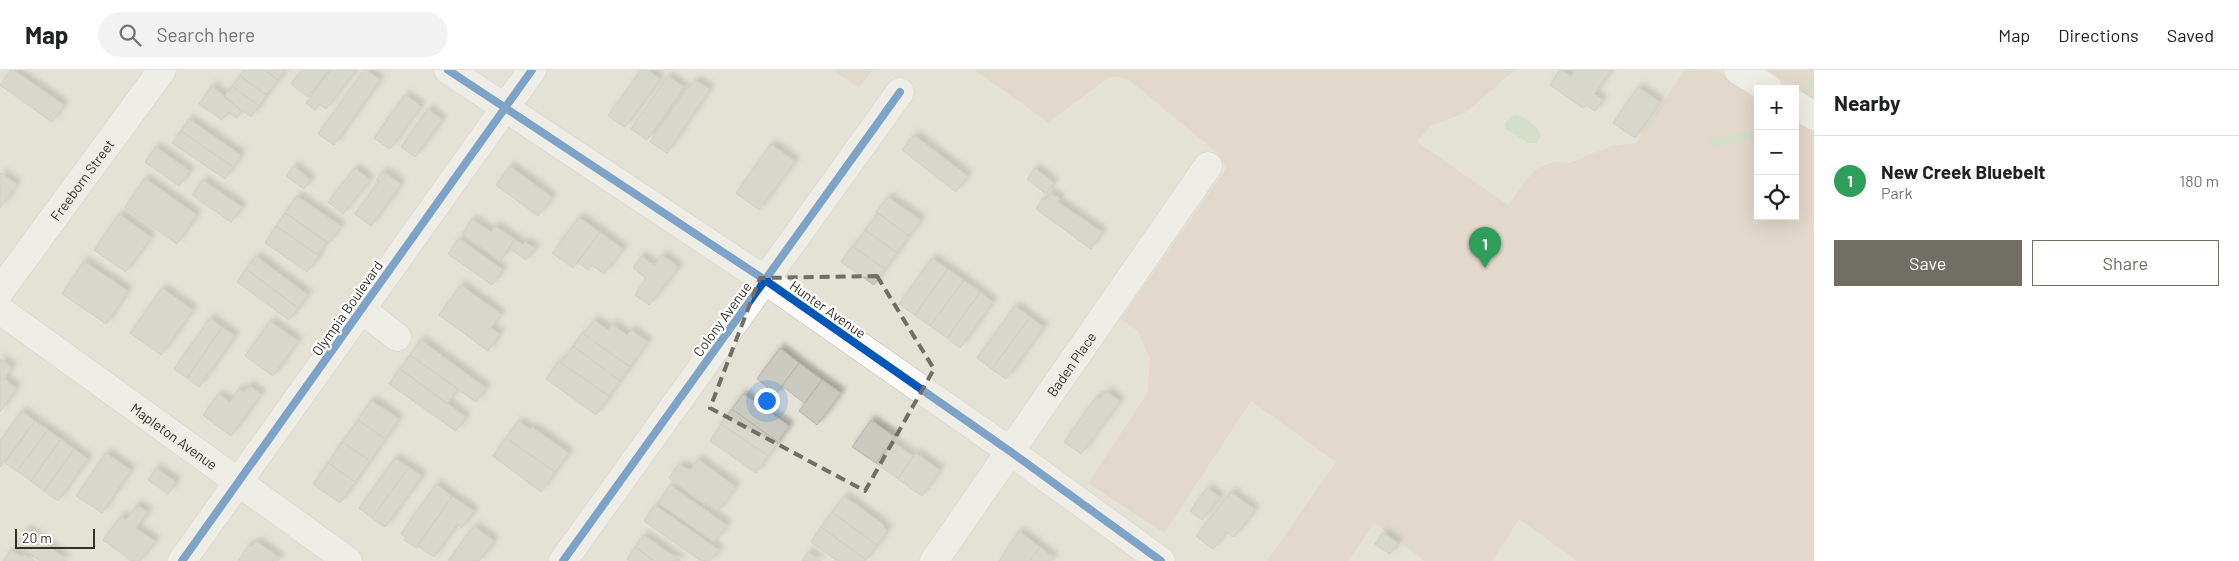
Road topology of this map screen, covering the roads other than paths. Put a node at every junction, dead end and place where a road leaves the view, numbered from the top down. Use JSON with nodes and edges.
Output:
{"nodes":[{"id":1,"x":162,"y":70,"type":"edge"},
{"id":2,"x":448,"y":70,"type":"edge"},
{"id":3,"x":532,"y":70,"type":"edge"},
{"id":4,"x":1738,"y":70,"type":"edge"},
{"id":5,"x":1762,"y":85,"type":"edge"},
{"id":6,"x":900,"y":92,"type":"dead end"},
{"id":7,"x":1799,"y":107,"type":"edge"},
{"id":8,"x":504,"y":108,"type":"junction"},
{"id":9,"x":1814,"y":116,"type":"edge"},
{"id":10,"x":1208,"y":166,"type":"dead end"},
{"id":11,"x":765,"y":280,"type":"junction"},
{"id":12,"x":0,"y":291,"type":"edge"},
{"id":13,"x":0,"y":310,"type":"edge"},
{"id":14,"x":361,"y":310,"type":"junction"},
{"id":15,"x":397,"y":337,"type":"dead end"},
{"id":16,"x":1011,"y":452,"type":"junction"},
{"id":17,"x":238,"y":482,"type":"junction"},
{"id":18,"x":182,"y":561,"type":"edge"},
{"id":19,"x":348,"y":561,"type":"edge"},
{"id":20,"x":563,"y":561,"type":"edge"},
{"id":21,"x":934,"y":561,"type":"edge"},
{"id":22,"x":1161,"y":561,"type":"edge"}],
"edges":[{"from":1,"to":12,"type":"street","name":"Freeborn Street"},
{"from":2,"to":8,"type":"street","name":"Hunter Avenue"},
{"from":3,"to":8,"type":"street","name":"Olympia Boulevard"},
{"from":4,"to":5,"type":"street"},
{"from":6,"to":11,"type":"street","name":"Colony Avenue"},
{"from":7,"to":9,"type":"street"},
{"from":8,"to":11,"type":"street","name":"Hunter Avenue"},
{"from":8,"to":14,"type":"street","name":"Olympia Boulevard"},
{"from":10,"to":16,"type":"street","name":"Baden Place"},
{"from":11,"to":16,"type":"street","name":"Hunter Avenue"},
{"from":11,"to":20,"type":"street","name":"Colony Avenue"},
{"from":13,"to":17,"type":"street","name":"Mapleton Avenue"},
{"from":14,"to":15,"type":"street"},
{"from":14,"to":17,"type":"street","name":"Olympia Boulevard"},
{"from":16,"to":21,"type":"street","name":"Baden Place"},
{"from":16,"to":22,"type":"street","name":"Hunter Avenue"},
{"from":17,"to":18,"type":"street","name":"Olympia Boulevard"},
{"from":17,"to":19,"type":"street","name":"Mapleton Avenue"}]}
